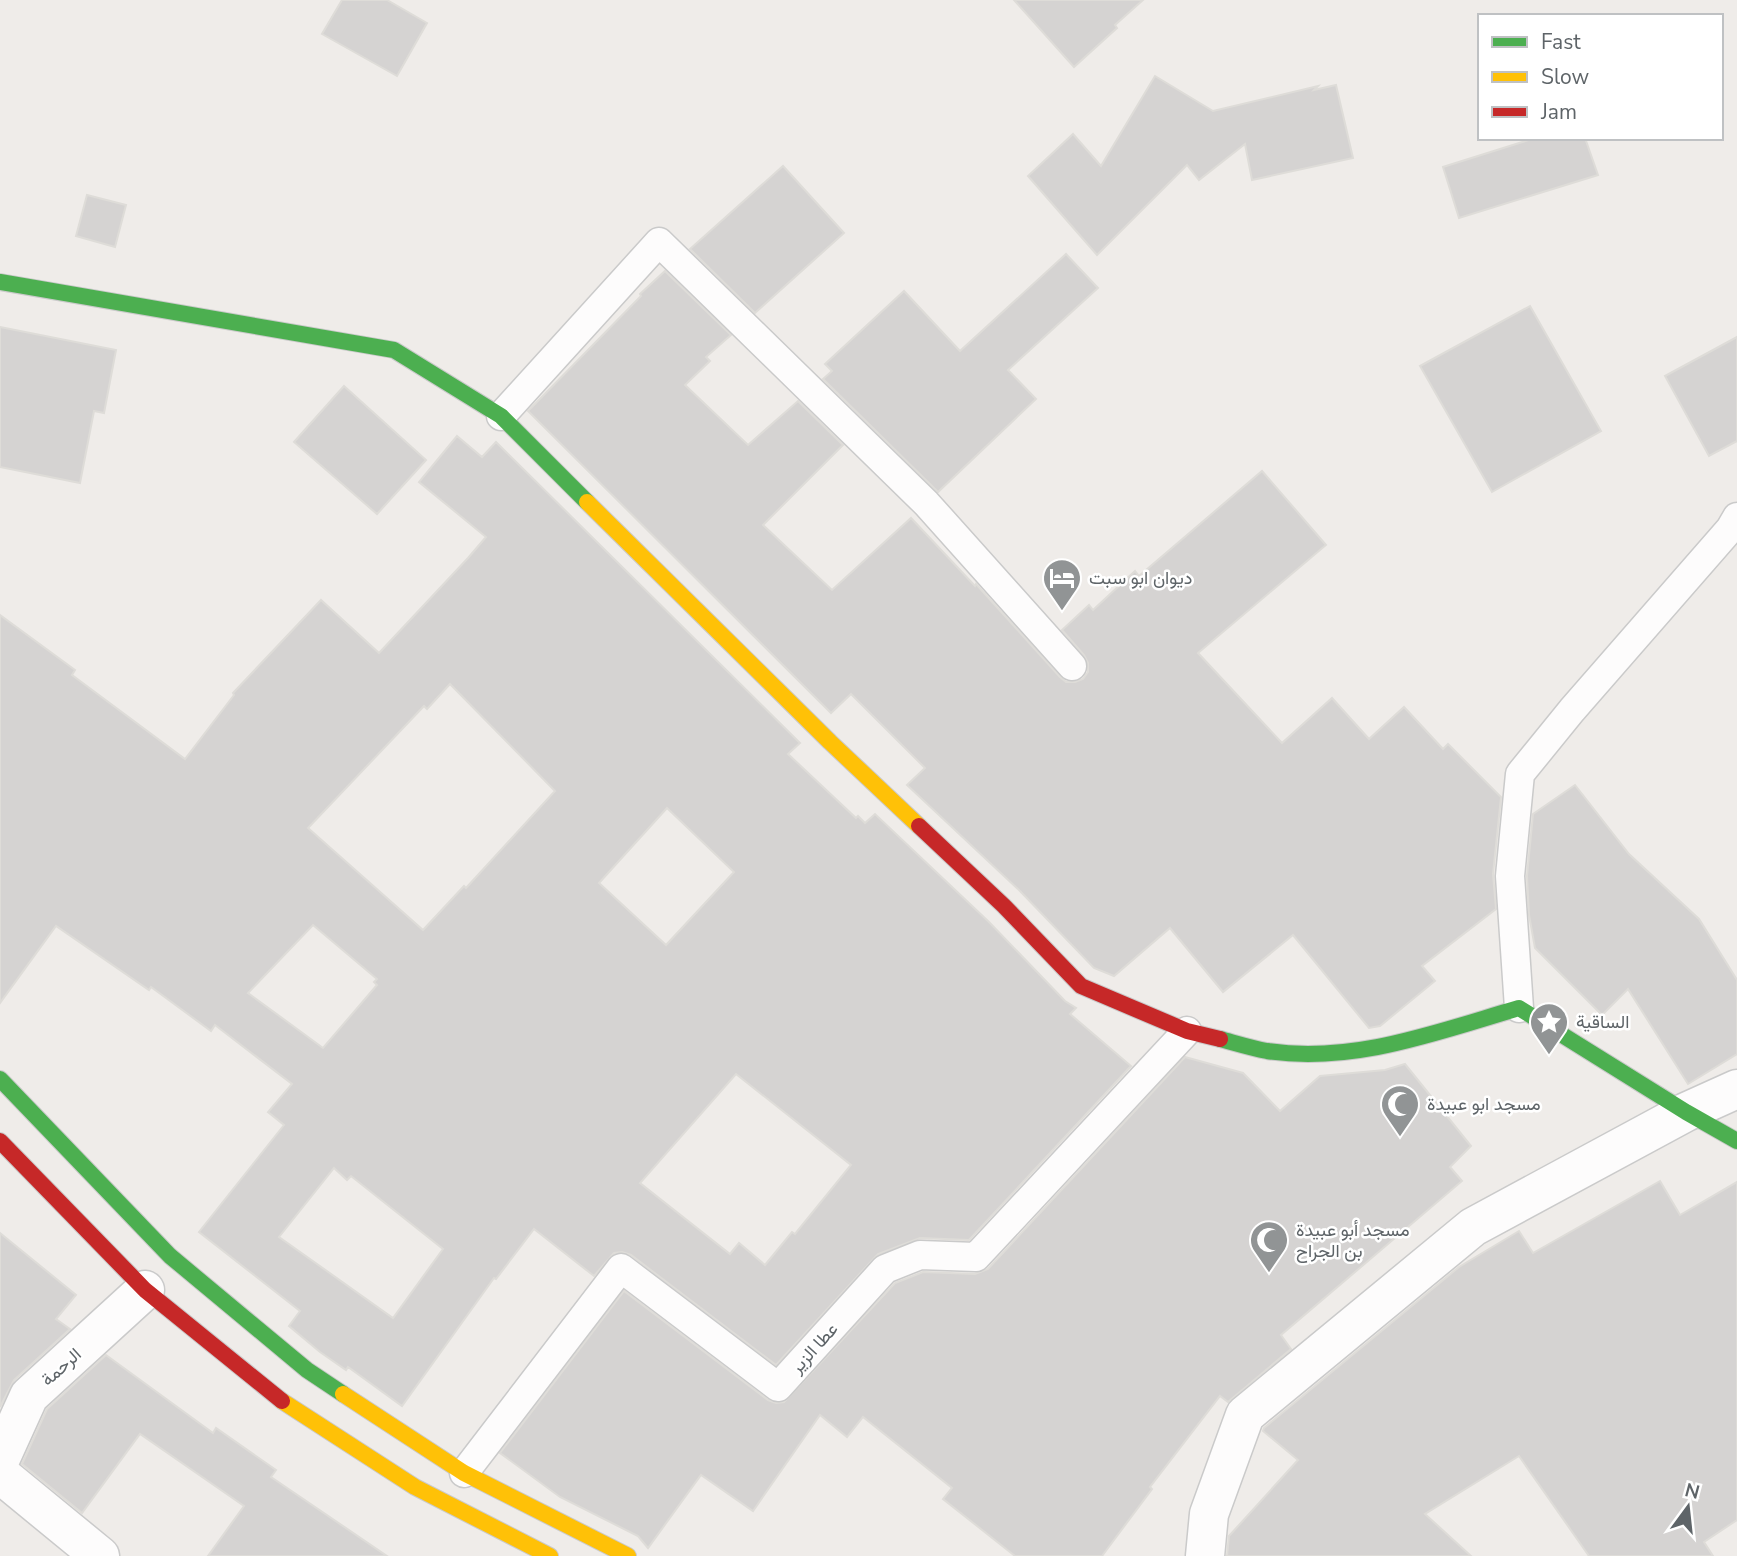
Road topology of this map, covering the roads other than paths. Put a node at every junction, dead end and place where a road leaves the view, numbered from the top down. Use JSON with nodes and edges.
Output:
{"nodes":[{"id":1,"x":0,"y":282,"type":"edge"},
{"id":2,"x":501,"y":416,"type":"junction"},
{"id":3,"x":1737,"y":517,"type":"edge"},
{"id":4,"x":1072,"y":666,"type":"dead end"},
{"id":5,"x":1519,"y":1008,"type":"junction"},
{"id":6,"x":1187,"y":1031,"type":"junction"},
{"id":7,"x":0,"y":1079,"type":"edge"},
{"id":8,"x":1737,"y":1089,"type":"edge"},
{"id":9,"x":1686,"y":1112,"type":"junction"},
{"id":10,"x":0,"y":1140,"type":"edge"},
{"id":11,"x":1737,"y":1141,"type":"edge"},
{"id":12,"x":145,"y":1290,"type":"junction"},
{"id":13,"x":0,"y":1460,"type":"edge"},
{"id":14,"x":464,"y":1473,"type":"junction"},
{"id":15,"x":0,"y":1474,"type":"edge"},
{"id":16,"x":100,"y":1556,"type":"edge"},
{"id":17,"x":550,"y":1556,"type":"edge"},
{"id":18,"x":628,"y":1556,"type":"edge"},
{"id":19,"x":1205,"y":1556,"type":"edge"}],
"edges":[{"from":1,"to":2,"type":"street"},
{"from":2,"to":4,"type":"lane"},
{"from":2,"to":6,"type":"street"},
{"from":3,"to":5,"type":"lane"},
{"from":5,"to":6,"type":"street"},
{"from":5,"to":9,"type":"street"},
{"from":6,"to":14,"type":"lane","name":"عطا الزير"},
{"from":7,"to":14,"type":"street"},
{"from":8,"to":9,"type":"street"},
{"from":9,"to":11,"type":"street"},
{"from":9,"to":19,"type":"street"},
{"from":10,"to":12,"type":"street"},
{"from":12,"to":13,"type":"street","name":"الرحمة"},
{"from":12,"to":17,"type":"street"},
{"from":14,"to":18,"type":"street"},
{"from":15,"to":16,"type":"street"}]}
